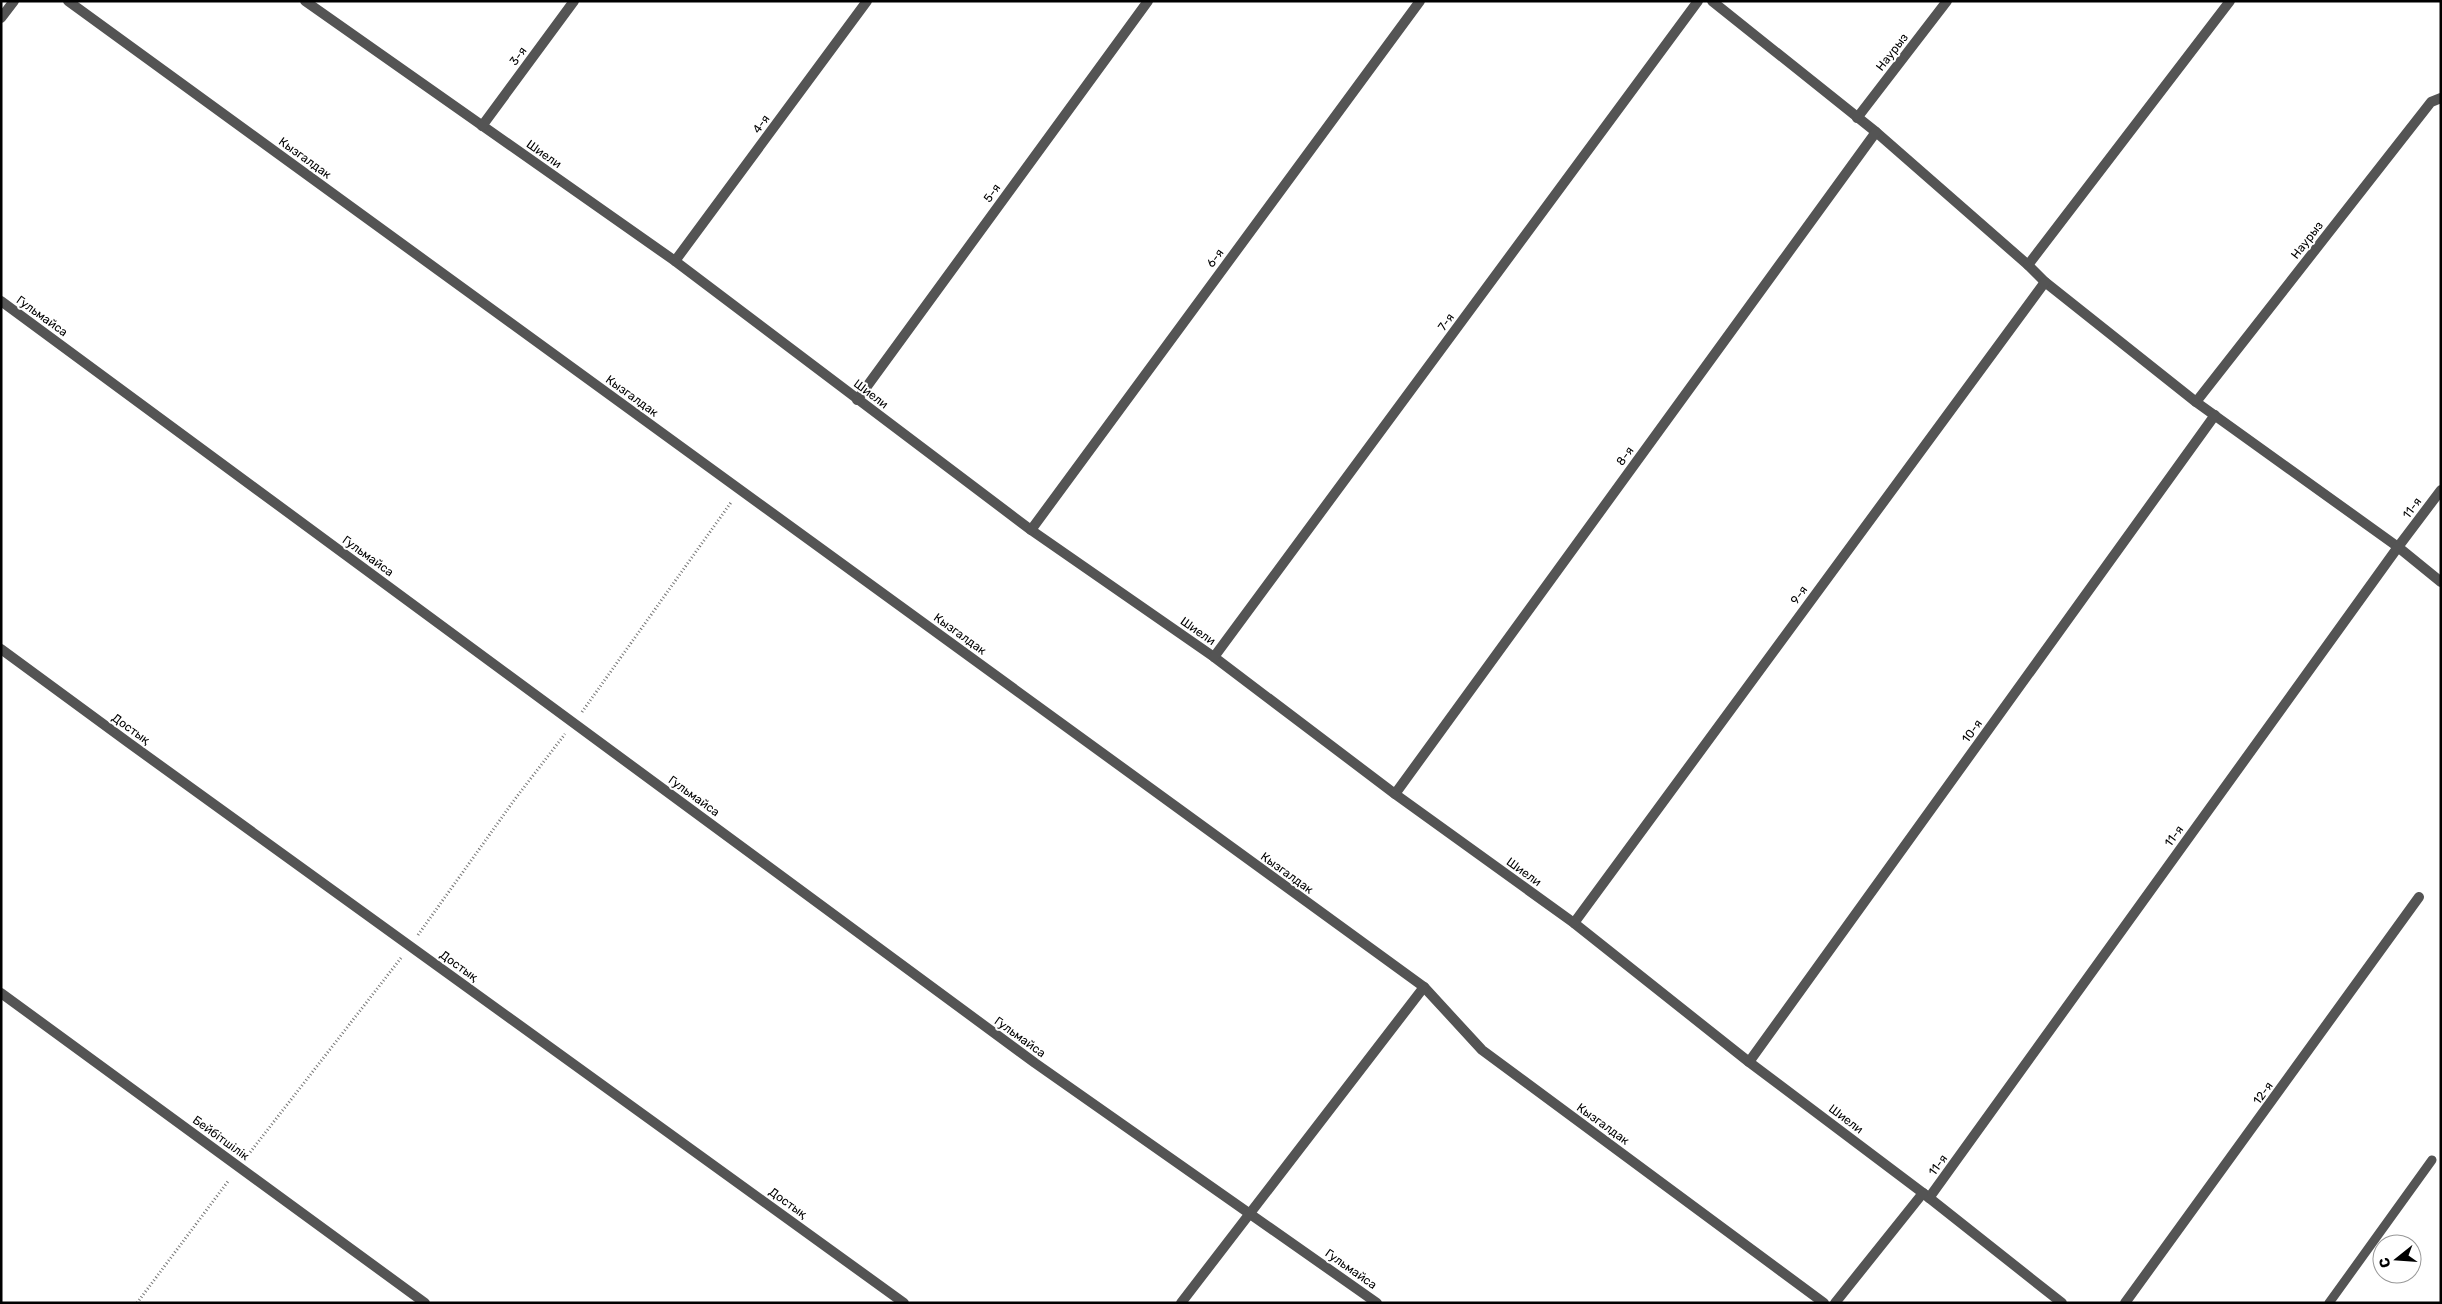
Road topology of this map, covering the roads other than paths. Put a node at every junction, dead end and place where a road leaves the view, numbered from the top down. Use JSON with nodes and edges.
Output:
{"nodes":[{"id":1,"x":14,"y":1,"type":"edge"},
{"id":2,"x":68,"y":1,"type":"edge"},
{"id":3,"x":305,"y":1,"type":"edge"},
{"id":4,"x":574,"y":1,"type":"edge"},
{"id":5,"x":867,"y":1,"type":"edge"},
{"id":6,"x":1148,"y":1,"type":"edge"},
{"id":7,"x":1420,"y":1,"type":"edge"},
{"id":8,"x":1698,"y":1,"type":"edge"},
{"id":9,"x":1712,"y":1,"type":"edge"},
{"id":10,"x":1947,"y":1,"type":"edge"},
{"id":11,"x":2230,"y":1,"type":"edge"},
{"id":12,"x":1,"y":18,"type":"edge"},
{"id":13,"x":2441,"y":98,"type":"edge"},
{"id":14,"x":1857,"y":118,"type":"junction"},
{"id":15,"x":482,"y":126,"type":"junction"},
{"id":16,"x":1876,"y":132,"type":"junction"},
{"id":17,"x":675,"y":261,"type":"junction"},
{"id":18,"x":2028,"y":265,"type":"junction"},
{"id":19,"x":2045,"y":282,"type":"junction"},
{"id":20,"x":1,"y":301,"type":"edge"},
{"id":21,"x":857,"y":400,"type":"junction"},
{"id":22,"x":2196,"y":402,"type":"junction"},
{"id":23,"x":2215,"y":415,"type":"junction"},
{"id":24,"x":2441,"y":490,"type":"edge"},
{"id":25,"x":1031,"y":530,"type":"junction"},
{"id":26,"x":2398,"y":547,"type":"junction"},
{"id":27,"x":2441,"y":582,"type":"edge"},
{"id":28,"x":1,"y":648,"type":"edge"},
{"id":29,"x":1214,"y":658,"type":"junction"},
{"id":30,"x":1395,"y":794,"type":"junction"},
{"id":31,"x":2419,"y":898,"type":"dead end"},
{"id":32,"x":1574,"y":923,"type":"junction"},
{"id":33,"x":1424,"y":987,"type":"junction"},
{"id":34,"x":1,"y":993,"type":"edge"},
{"id":35,"x":1749,"y":1062,"type":"junction"},
{"id":36,"x":2432,"y":1160,"type":"dead end"},
{"id":37,"x":1926,"y":1196,"type":"junction"},
{"id":38,"x":1252,"y":1213,"type":"junction"},
{"id":39,"x":425,"y":1303,"type":"edge"},
{"id":40,"x":904,"y":1303,"type":"edge"},
{"id":41,"x":1181,"y":1303,"type":"edge"},
{"id":42,"x":1377,"y":1303,"type":"edge"},
{"id":43,"x":1824,"y":1303,"type":"edge"},
{"id":44,"x":1835,"y":1303,"type":"edge"},
{"id":45,"x":2062,"y":1303,"type":"edge"},
{"id":46,"x":2126,"y":1303,"type":"edge"},
{"id":47,"x":2329,"y":1303,"type":"edge"}],
"edges":[{"from":1,"to":12,"type":"street"},
{"from":2,"to":33,"type":"street","name":"Кызгалдак"},
{"from":3,"to":15,"type":"street","name":"Шиели"},
{"from":4,"to":15,"type":"street","name":"3-я"},
{"from":5,"to":17,"type":"street","name":"4-я"},
{"from":6,"to":21,"type":"street","name":"5-я"},
{"from":7,"to":25,"type":"street","name":"6-я"},
{"from":8,"to":29,"type":"street","name":"7-я"},
{"from":9,"to":14,"type":"street"},
{"from":10,"to":14,"type":"street","name":"Наурыз"},
{"from":11,"to":18,"type":"street"},
{"from":13,"to":22,"type":"street","name":"Наурыз"},
{"from":14,"to":16,"type":"street"},
{"from":15,"to":17,"type":"street","name":"Шиели"},
{"from":16,"to":18,"type":"street"},
{"from":16,"to":30,"type":"street","name":"8-я"},
{"from":17,"to":21,"type":"street","name":"Шиели"},
{"from":18,"to":19,"type":"street"},
{"from":19,"to":22,"type":"street"},
{"from":19,"to":32,"type":"street","name":"9-я"},
{"from":20,"to":38,"type":"street","name":"Гульмайса"},
{"from":21,"to":25,"type":"street","name":"Шиели"},
{"from":22,"to":23,"type":"street"},
{"from":23,"to":26,"type":"street"},
{"from":23,"to":35,"type":"street","name":"10-я"},
{"from":24,"to":26,"type":"street","name":"11-я"},
{"from":25,"to":29,"type":"street","name":"Шиели"},
{"from":26,"to":27,"type":"street"},
{"from":26,"to":37,"type":"street","name":"11-я"},
{"from":28,"to":40,"type":"street","name":"Достық"},
{"from":29,"to":30,"type":"street","name":"Шиели"},
{"from":30,"to":32,"type":"street","name":"Шиели"},
{"from":31,"to":46,"type":"street","name":"12-я"},
{"from":32,"to":35,"type":"street","name":"Шиели"},
{"from":33,"to":38,"type":"street"},
{"from":33,"to":43,"type":"street","name":"Кызгалдак"},
{"from":34,"to":39,"type":"street","name":"Бейбітшілік"},
{"from":35,"to":37,"type":"street","name":"Шиели"},
{"from":36,"to":47,"type":"lane"},
{"from":37,"to":44,"type":"street","name":"11-я"},
{"from":37,"to":45,"type":"street","name":"Шиели"},
{"from":38,"to":41,"type":"street"},
{"from":38,"to":42,"type":"street","name":"Гульмайса"}]}
